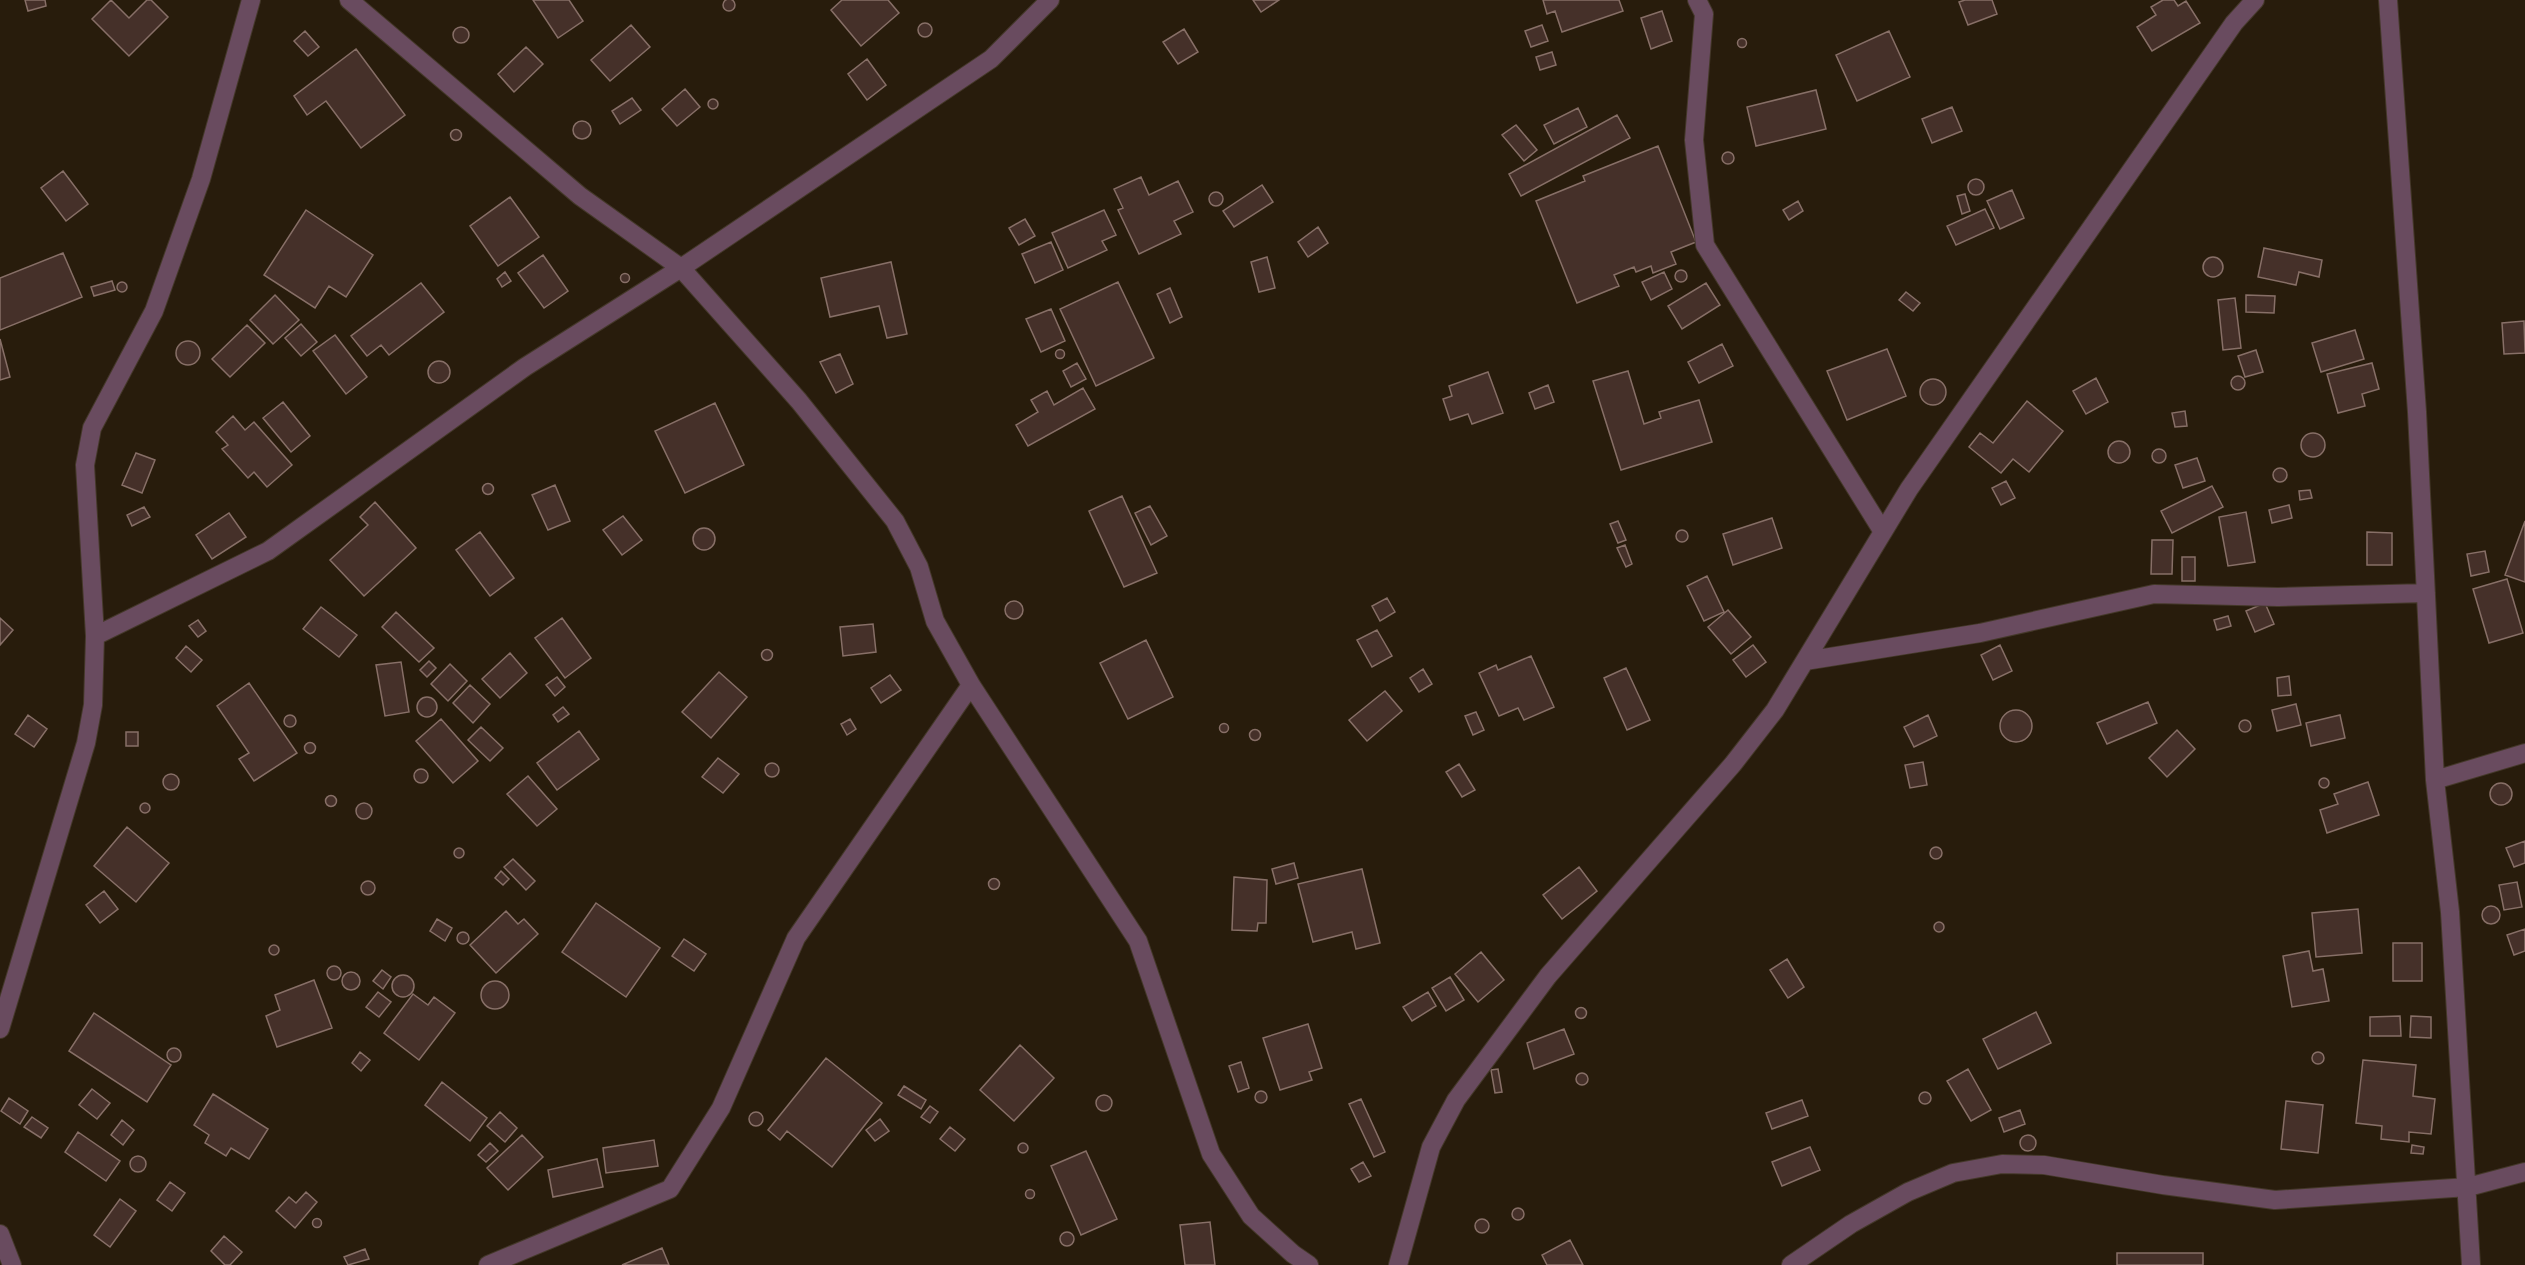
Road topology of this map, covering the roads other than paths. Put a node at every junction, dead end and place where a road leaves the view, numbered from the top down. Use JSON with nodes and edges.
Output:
{"nodes":[{"id":1,"x":251,"y":0,"type":"edge"},
{"id":2,"x":349,"y":0,"type":"edge"},
{"id":3,"x":1050,"y":0,"type":"edge"},
{"id":4,"x":1697,"y":0,"type":"edge"},
{"id":5,"x":2255,"y":0,"type":"edge"},
{"id":6,"x":2388,"y":0,"type":"edge"},
{"id":7,"x":681,"y":268,"type":"junction"},
{"id":8,"x":1883,"y":532,"type":"junction"},
{"id":9,"x":2426,"y":593,"type":"junction"},
{"id":10,"x":95,"y":636,"type":"junction"},
{"id":11,"x":1805,"y":661,"type":"junction"},
{"id":12,"x":971,"y":685,"type":"junction"},
{"id":13,"x":2525,"y":753,"type":"edge"},
{"id":14,"x":2435,"y":780,"type":"junction"},
{"id":15,"x":0,"y":1029,"type":"edge"},
{"id":16,"x":2525,"y":1172,"type":"edge"},
{"id":17,"x":2468,"y":1187,"type":"junction"},
{"id":18,"x":0,"y":1234,"type":"edge"},
{"id":19,"x":12,"y":1265,"type":"edge"},
{"id":20,"x":488,"y":1265,"type":"edge"},
{"id":21,"x":1309,"y":1265,"type":"edge"},
{"id":22,"x":1398,"y":1265,"type":"edge"},
{"id":23,"x":1791,"y":1265,"type":"edge"},
{"id":24,"x":2471,"y":1265,"type":"edge"}],
"edges":[{"from":1,"to":10,"type":"street"},
{"from":2,"to":7,"type":"street"},
{"from":3,"to":7,"type":"street"},
{"from":4,"to":8,"type":"street"},
{"from":5,"to":8,"type":"street"},
{"from":6,"to":9,"type":"street"},
{"from":7,"to":10,"type":"street"},
{"from":7,"to":12,"type":"street"},
{"from":8,"to":11,"type":"street"},
{"from":9,"to":11,"type":"street"},
{"from":9,"to":14,"type":"street"},
{"from":10,"to":15,"type":"street"},
{"from":11,"to":22,"type":"street"},
{"from":12,"to":20,"type":"street"},
{"from":12,"to":21,"type":"street"},
{"from":13,"to":14,"type":"street"},
{"from":14,"to":17,"type":"street"},
{"from":16,"to":17,"type":"street"},
{"from":17,"to":23,"type":"street"},
{"from":17,"to":24,"type":"street"},
{"from":18,"to":19,"type":"street"}]}
